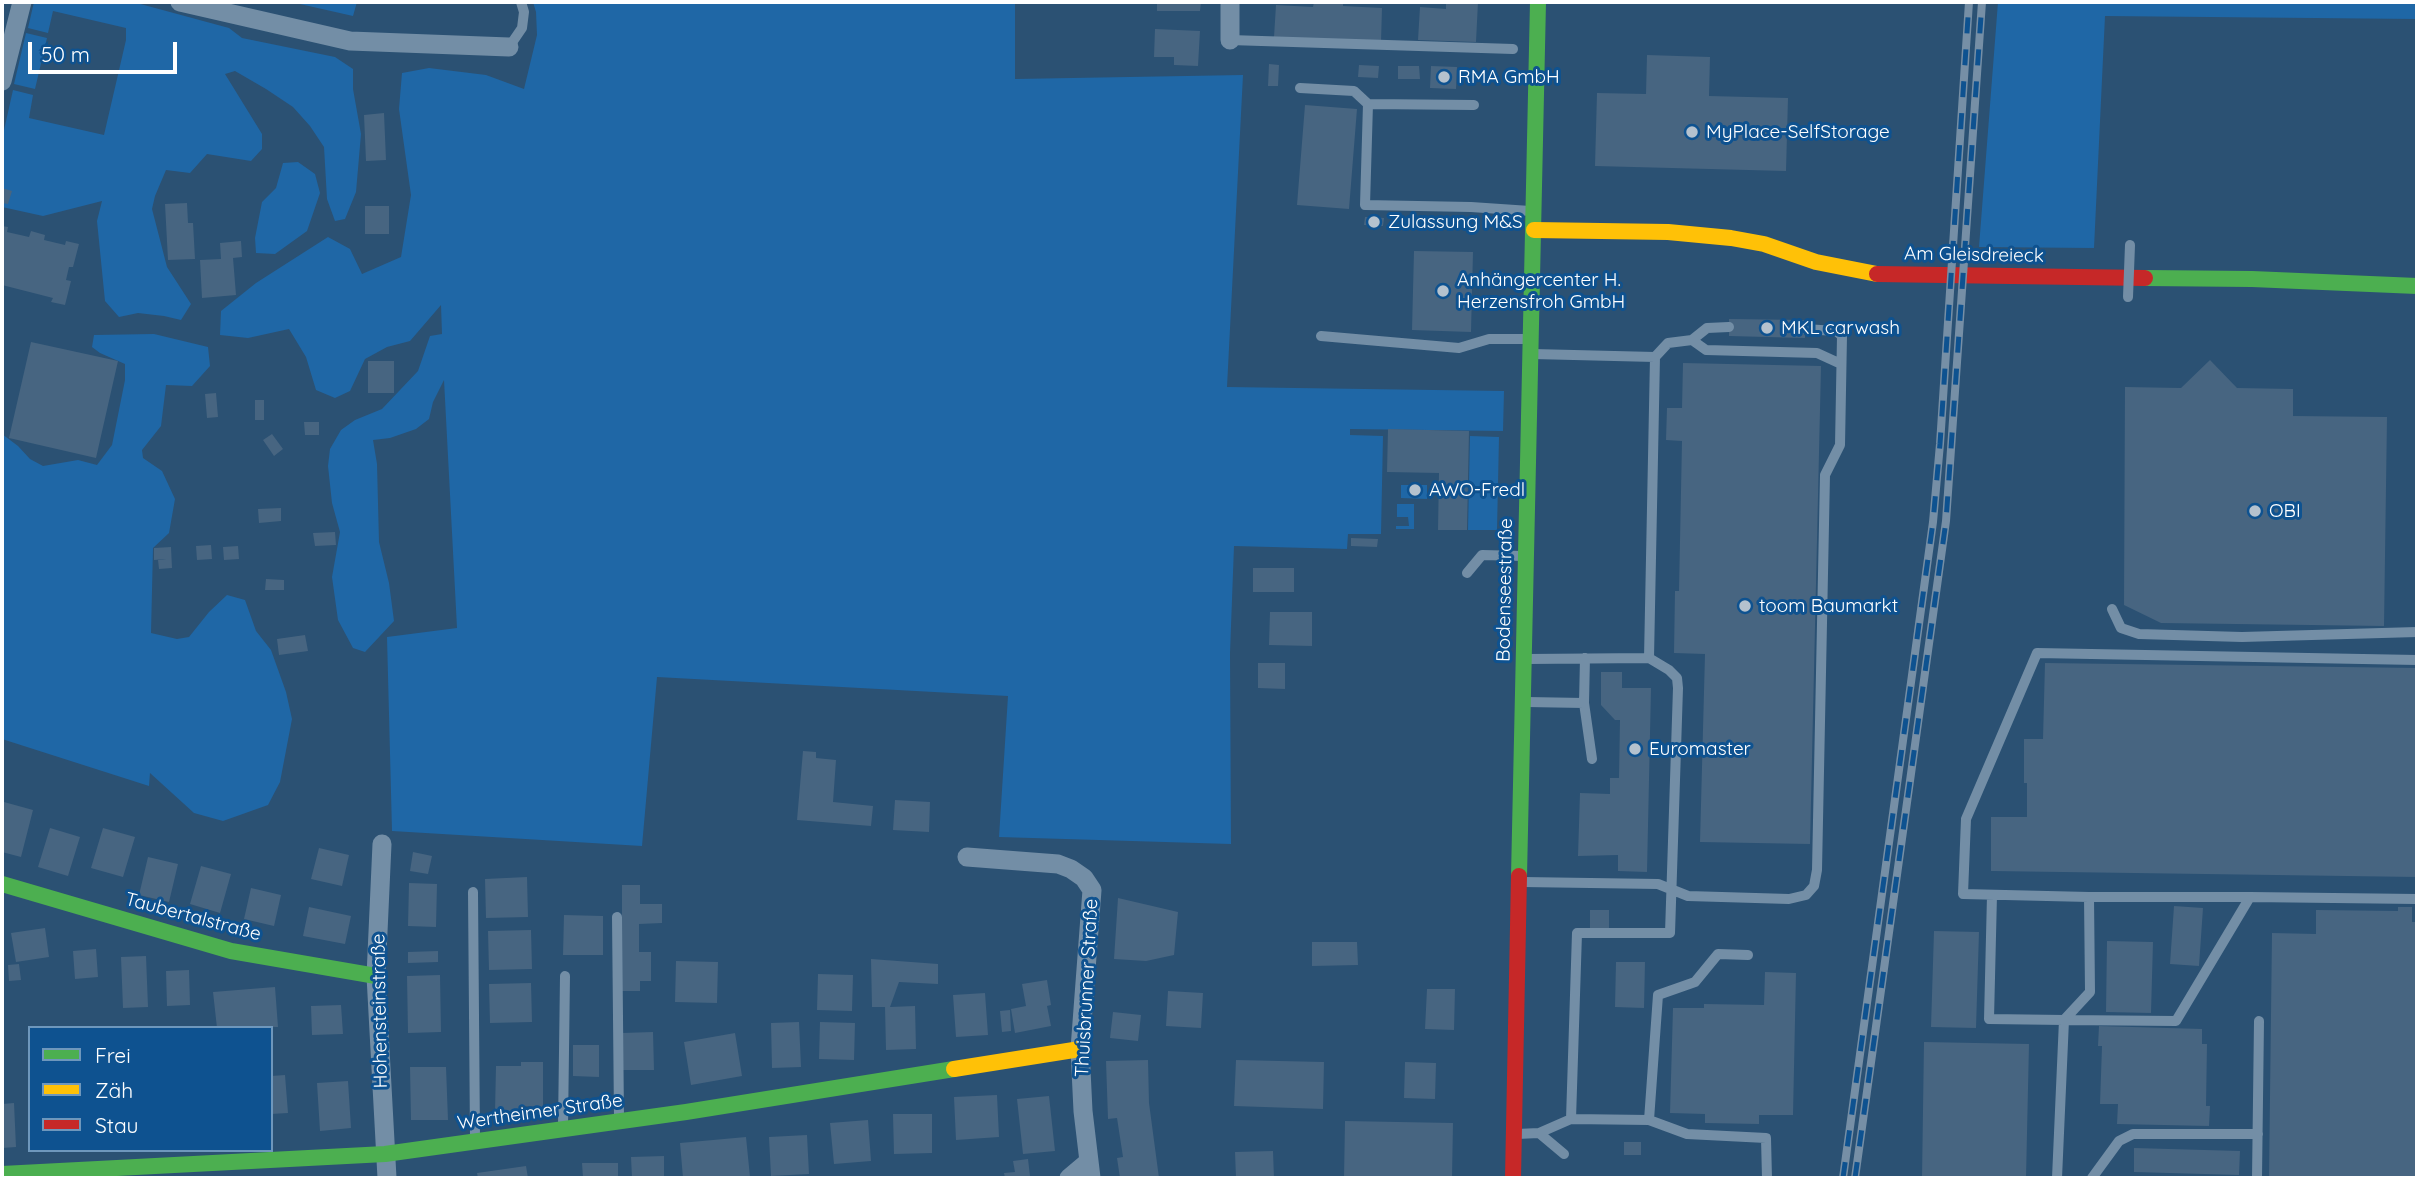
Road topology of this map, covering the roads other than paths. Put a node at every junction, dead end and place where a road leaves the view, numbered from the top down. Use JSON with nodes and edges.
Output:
{"nodes":[{"id":1,"x":22,"y":2,"type":"edge"},
{"id":2,"x":180,"y":2,"type":"edge"},
{"id":3,"x":521,"y":2,"type":"edge"},
{"id":4,"x":1230,"y":2,"type":"edge"},
{"id":5,"x":1538,"y":2,"type":"edge"},
{"id":6,"x":1230,"y":40,"type":"joint"},
{"id":7,"x":509,"y":47,"type":"joint"},
{"id":8,"x":1513,"y":49,"type":"dead end"},
{"id":9,"x":2,"y":81,"type":"edge"},
{"id":10,"x":1300,"y":88,"type":"dead end"},
{"id":11,"x":1368,"y":104,"type":"junction"},
{"id":12,"x":1474,"y":105,"type":"dead end"},
{"id":13,"x":1534,"y":211,"type":"junction"},
{"id":14,"x":1534,"y":230,"type":"junction"},
{"id":15,"x":2130,"y":245,"type":"dead end"},
{"id":16,"x":2417,"y":286,"type":"edge"},
{"id":17,"x":2128,"y":298,"type":"dead end"},
{"id":18,"x":1729,"y":327,"type":"dead end"},
{"id":19,"x":1805,"y":329,"type":"dead end"},
{"id":20,"x":1321,"y":336,"type":"dead end"},
{"id":21,"x":1692,"y":340,"type":"junction"},
{"id":22,"x":1531,"y":347,"type":"junction"},
{"id":23,"x":1655,"y":357,"type":"junction"},
{"id":24,"x":1840,"y":364,"type":"junction"},
{"id":25,"x":1527,"y":556,"type":"junction"},
{"id":26,"x":1467,"y":573,"type":"dead end"},
{"id":27,"x":2112,"y":609,"type":"dead end"},
{"id":28,"x":2417,"y":632,"type":"edge"},
{"id":29,"x":1584,"y":658,"type":"junction"},
{"id":30,"x":1649,"y":658,"type":"junction"},
{"id":31,"x":1525,"y":659,"type":"junction"},
{"id":32,"x":2417,"y":660,"type":"edge"},
{"id":33,"x":1524,"y":702,"type":"junction"},
{"id":34,"x":1584,"y":703,"type":"junction"},
{"id":35,"x":1592,"y":759,"type":"dead end"},
{"id":36,"x":382,"y":844,"type":"dead end"},
{"id":37,"x":967,"y":857,"type":"dead end"},
{"id":38,"x":1519,"y":882,"type":"junction"},
{"id":39,"x":2,"y":884,"type":"edge"},
{"id":40,"x":1673,"y":889,"type":"junction"},
{"id":41,"x":473,"y":892,"type":"dead end"},
{"id":42,"x":1992,"y":895,"type":"junction"},
{"id":43,"x":2089,"y":897,"type":"junction"},
{"id":44,"x":2250,"y":897,"type":"junction"},
{"id":45,"x":2417,"y":899,"type":"edge"},
{"id":46,"x":617,"y":917,"type":"dead end"},
{"id":47,"x":1748,"y":955,"type":"dead end"},
{"id":48,"x":376,"y":976,"type":"junction"},
{"id":49,"x":565,"y":976,"type":"dead end"},
{"id":50,"x":2064,"y":1020,"type":"junction"},
{"id":51,"x":2259,"y":1021,"type":"dead end"},
{"id":52,"x":1080,"y":1049,"type":"junction"},
{"id":53,"x":1571,"y":1119,"type":"junction"},
{"id":54,"x":1649,"y":1121,"type":"junction"},
{"id":55,"x":619,"y":1122,"type":"junction"},
{"id":56,"x":563,"y":1130,"type":"junction"},
{"id":57,"x":1539,"y":1133,"type":"junction"},
{"id":58,"x":2258,"y":1134,"type":"junction"},
{"id":59,"x":1513,"y":1135,"type":"junction"},
{"id":60,"x":475,"y":1142,"type":"junction"},
{"id":61,"x":385,"y":1154,"type":"junction"},
{"id":62,"x":1563,"y":1154,"type":"dead end"},
{"id":63,"x":1090,"y":1170,"type":"edge"},
{"id":64,"x":2,"y":1174,"type":"edge"},
{"id":65,"x":387,"y":1178,"type":"edge"},
{"id":66,"x":1069,"y":1178,"type":"edge"},
{"id":67,"x":1513,"y":1178,"type":"edge"},
{"id":68,"x":1767,"y":1178,"type":"edge"},
{"id":69,"x":2060,"y":1178,"type":"edge"},
{"id":70,"x":2092,"y":1178,"type":"edge"},
{"id":71,"x":2257,"y":1178,"type":"edge"}],
"edges":[{"from":1,"to":9,"type":"street"},
{"from":2,"to":7,"type":"street"},
{"from":3,"to":7,"type":"lane"},
{"from":4,"to":6,"type":"street"},
{"from":5,"to":13,"type":"street","name":"Bodenseestraße"},
{"from":6,"to":8,"type":"lane"},
{"from":10,"to":11,"type":"lane"},
{"from":11,"to":12,"type":"lane"},
{"from":11,"to":13,"type":"lane"},
{"from":13,"to":14,"type":"street","name":"Bodenseestraße"},
{"from":14,"to":16,"type":"street","name":"Am Gleisdreieck"},
{"from":14,"to":22,"type":"street","name":"Bodenseestraße"},
{"from":15,"to":17,"type":"lane","bridge":true},
{"from":18,"to":21,"type":"lane"},
{"from":19,"to":24,"type":"lane"},
{"from":20,"to":22,"type":"lane"},
{"from":21,"to":23,"type":"lane"},
{"from":21,"to":24,"type":"lane"},
{"from":22,"to":23,"type":"lane"},
{"from":22,"to":25,"type":"street","name":"Bodenseestraße"},
{"from":23,"to":30,"type":"lane"},
{"from":24,"to":40,"type":"lane"},
{"from":25,"to":26,"type":"lane"},
{"from":25,"to":31,"type":"street","name":"Bodenseestraße"},
{"from":27,"to":28,"type":"lane"},
{"from":29,"to":30,"type":"lane"},
{"from":29,"to":31,"type":"lane"},
{"from":29,"to":34,"type":"lane"},
{"from":30,"to":40,"type":"lane"},
{"from":31,"to":33,"type":"street","name":"Bodenseestraße"},
{"from":32,"to":42,"type":"lane"},
{"from":33,"to":34,"type":"lane"},
{"from":33,"to":38,"type":"street","name":"Bodenseestraße"},
{"from":34,"to":35,"type":"lane"},
{"from":36,"to":48,"type":"street","name":"Hohensteinstraße"},
{"from":37,"to":52,"type":"street","name":"Thuisbrunner Straße"},
{"from":38,"to":40,"type":"lane"},
{"from":38,"to":59,"type":"street","name":"Bodenseestraße"},
{"from":39,"to":48,"type":"street","name":"Taubertalstraße"},
{"from":40,"to":53,"type":"lane"},
{"from":41,"to":60,"type":"lane"},
{"from":42,"to":43,"type":"lane"},
{"from":42,"to":50,"type":"lane"},
{"from":43,"to":44,"type":"lane"},
{"from":43,"to":50,"type":"lane"},
{"from":44,"to":45,"type":"lane"},
{"from":44,"to":50,"type":"lane"},
{"from":46,"to":55,"type":"lane"},
{"from":47,"to":54,"type":"lane"},
{"from":48,"to":61,"type":"street","name":"Hohensteinstraße"},
{"from":49,"to":56,"type":"lane"},
{"from":50,"to":69,"type":"lane"},
{"from":51,"to":58,"type":"lane"},
{"from":52,"to":55,"type":"street","name":"Wertheimer Straße"},
{"from":52,"to":63,"type":"street","name":"Thuisbrunner Straße"},
{"from":53,"to":54,"type":"lane"},
{"from":53,"to":57,"type":"lane"},
{"from":54,"to":68,"type":"lane"},
{"from":55,"to":56,"type":"street","name":"Wertheimer Straße"},
{"from":56,"to":60,"type":"street","name":"Wertheimer Straße"},
{"from":57,"to":59,"type":"lane"},
{"from":57,"to":62,"type":"lane"},
{"from":58,"to":70,"type":"lane"},
{"from":58,"to":71,"type":"lane"},
{"from":59,"to":67,"type":"street","name":"Bodenseestraße"},
{"from":60,"to":61,"type":"street","name":"Wertheimer Straße"},
{"from":61,"to":64,"type":"street","name":"Wertheimer Straße"},
{"from":61,"to":65,"type":"street","name":"Hohensteinstraße"},
{"from":63,"to":66,"type":"street"}]}
